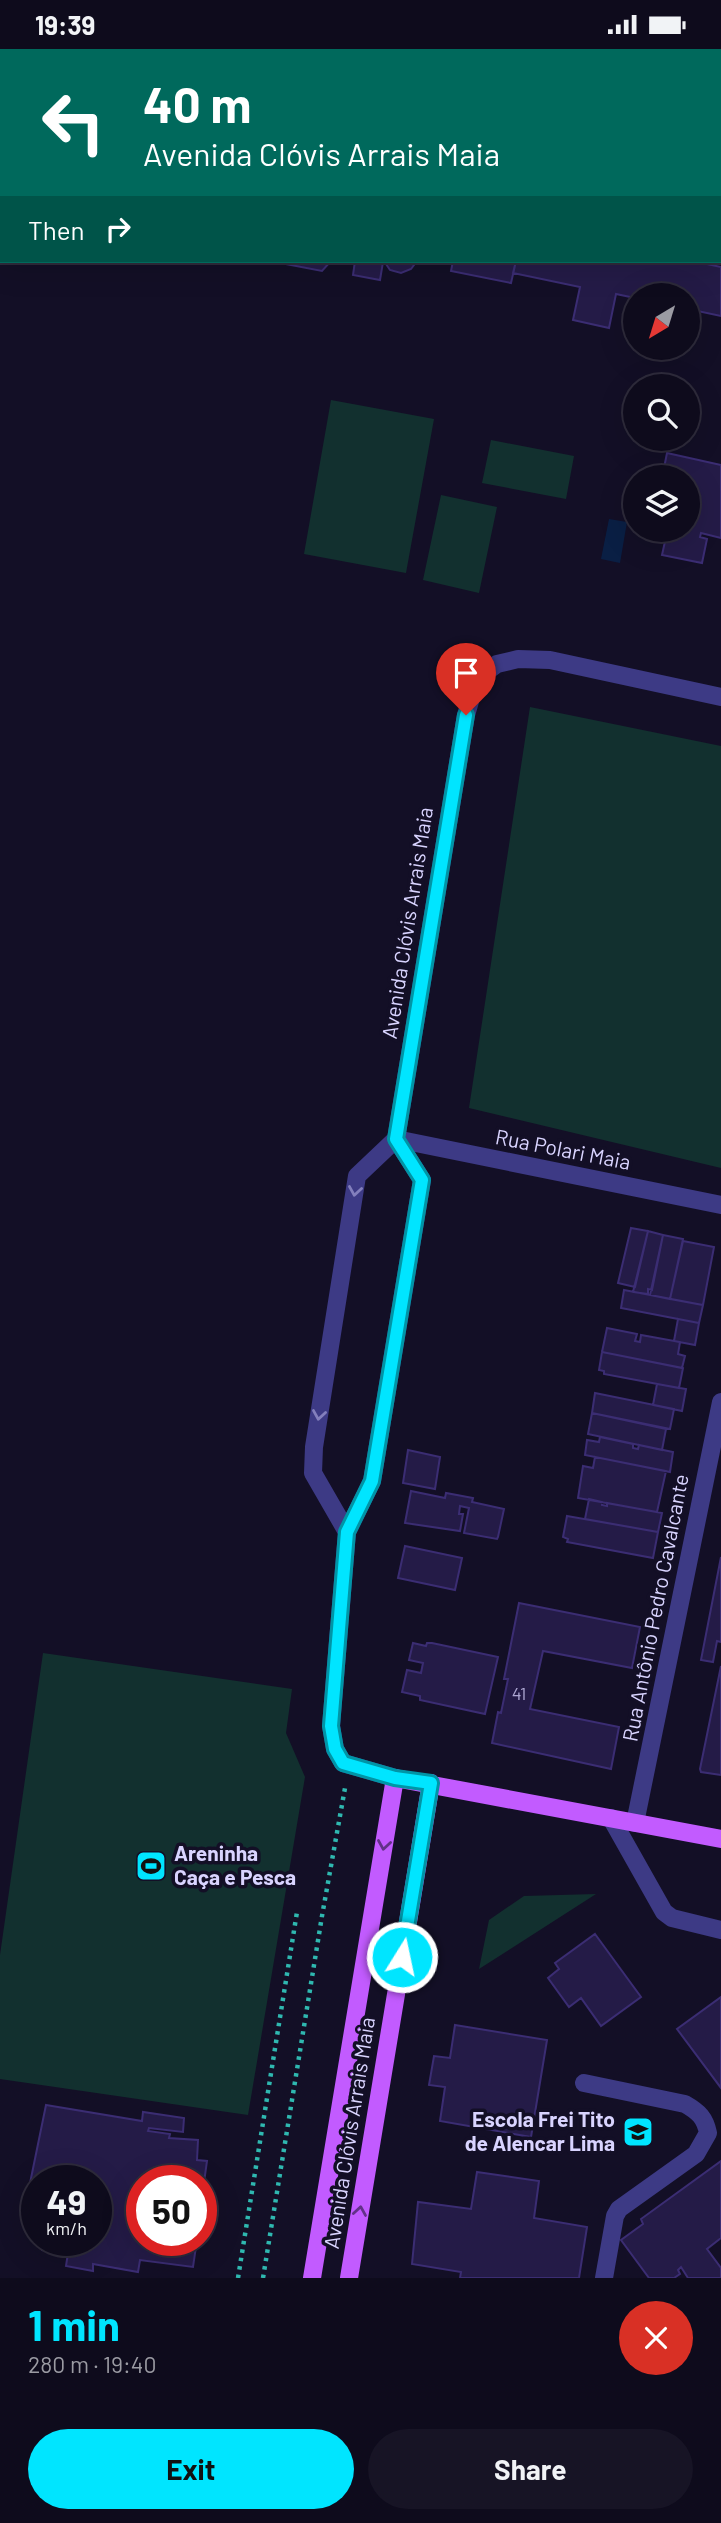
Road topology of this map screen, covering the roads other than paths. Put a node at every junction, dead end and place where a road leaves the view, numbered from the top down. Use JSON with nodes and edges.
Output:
{"nodes":[{"id":1,"x":721,"y":697,"type":"edge"},
{"id":2,"x":396,"y":1139,"type":"junction"},
{"id":3,"x":721,"y":1205,"type":"edge"},
{"id":4,"x":721,"y":1402,"type":"edge"},
{"id":5,"x":347,"y":1532,"type":"junction"},
{"id":6,"x":395,"y":1778,"type":"junction"},
{"id":7,"x":431,"y":1783,"type":"junction"},
{"id":8,"x":611,"y":1818,"type":"junction"},
{"id":9,"x":635,"y":1823,"type":"junction"},
{"id":10,"x":721,"y":1839,"type":"edge"},
{"id":11,"x":721,"y":1930,"type":"edge"},
{"id":12,"x":584,"y":2083,"type":"dead end"},
{"id":13,"x":312,"y":2278,"type":"edge"},
{"id":14,"x":349,"y":2278,"type":"edge"},
{"id":15,"x":604,"y":2278,"type":"edge"}],
"edges":[{"from":1,"to":2,"type":"street","name":"Avenida Clóvis Arrais Maia"},
{"from":2,"to":3,"type":"street","name":"Rua Polari Maia"},
{"from":2,"to":5,"type":"street"},
{"from":2,"to":5,"type":"street","one_way":true},
{"from":4,"to":9,"type":"street","name":"Rua Antônio Pedro Cavalcante"},
{"from":5,"to":6,"type":"street"},
{"from":6,"to":7,"type":"main road"},
{"from":6,"to":13,"type":"main road","name":"Avenida Clóvis Arrais Maia","one_way":true},
{"from":7,"to":8,"type":"main road"},
{"from":14,"to":7,"type":"main road","name":"Avenida Clóvis Arrais Maia","one_way":true},
{"from":8,"to":9,"type":"main road"},
{"from":8,"to":11,"type":"street"},
{"from":9,"to":10,"type":"main road"},
{"from":12,"to":15,"type":"street"}]}
